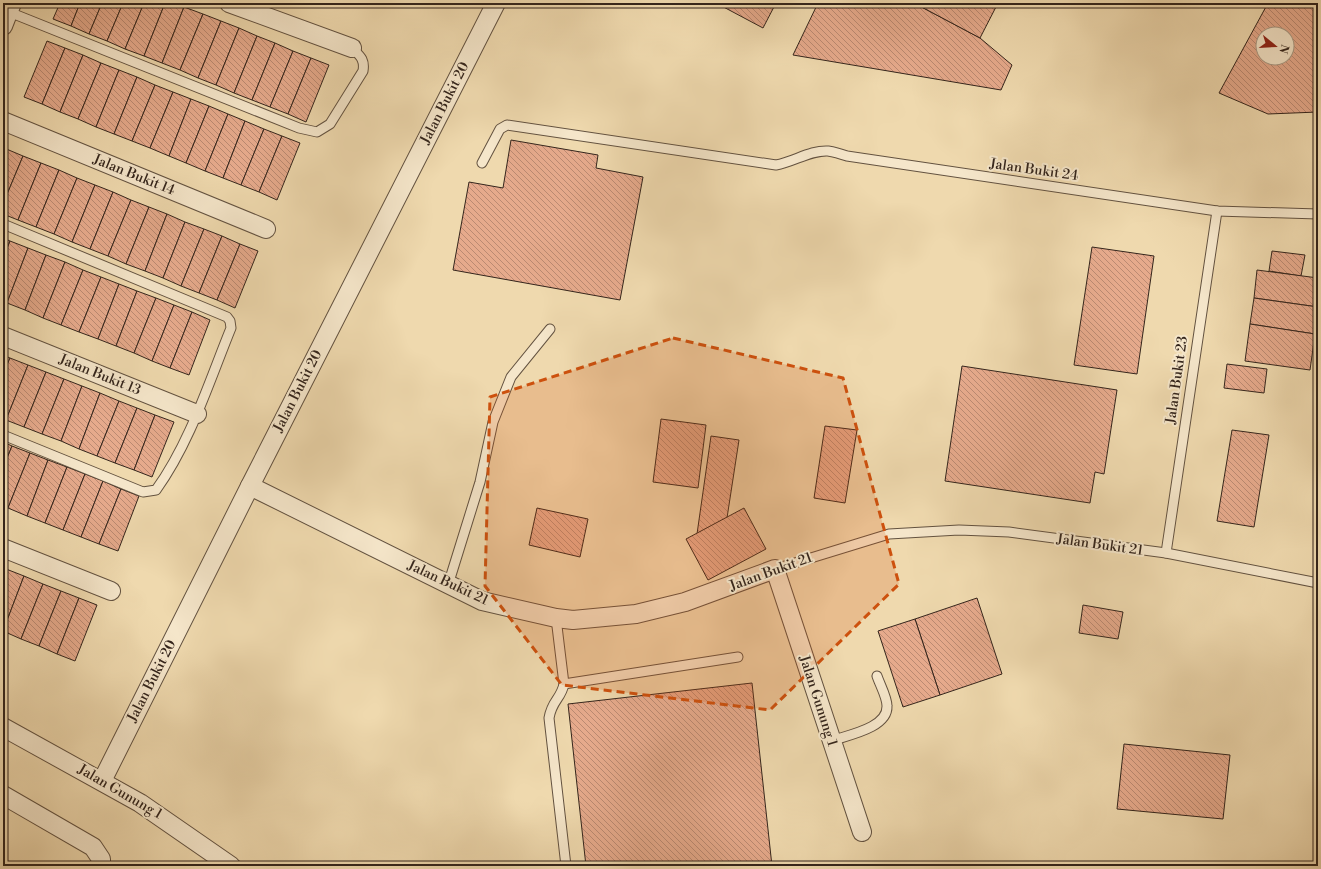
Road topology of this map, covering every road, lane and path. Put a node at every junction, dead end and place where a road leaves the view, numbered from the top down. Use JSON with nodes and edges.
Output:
{"nodes":[{"id":1,"x":229,"y":3,"type":"edge"},
{"id":2,"x":496,"y":3,"type":"edge"},
{"id":3,"x":8,"y":14,"type":"edge"},
{"id":4,"x":352,"y":48,"type":"joint"},
{"id":5,"x":3,"y":121,"type":"edge"},
{"id":6,"x":482,"y":163,"type":"dead end"},
{"id":7,"x":1217,"y":211,"type":"junction"},
{"id":8,"x":1318,"y":214,"type":"edge"},
{"id":9,"x":3,"y":224,"type":"edge"},
{"id":10,"x":266,"y":229,"type":"dead end"},
{"id":11,"x":550,"y":329,"type":"dead end"},
{"id":12,"x":3,"y":336,"type":"edge"},
{"id":13,"x":197,"y":414,"type":"junction"},
{"id":14,"x":3,"y":435,"type":"edge"},
{"id":15,"x":250,"y":486,"type":"junction"},
{"id":16,"x":3,"y":548,"type":"edge"},
{"id":17,"x":1166,"y":553,"type":"junction"},
{"id":18,"x":775,"y":569,"type":"junction"},
{"id":19,"x":1318,"y":583,"type":"edge"},
{"id":20,"x":448,"y":585,"type":"junction"},
{"id":21,"x":111,"y":591,"type":"dead end"},
{"id":22,"x":556,"y":618,"type":"junction"},
{"id":23,"x":738,"y":657,"type":"dead end"},
{"id":24,"x":877,"y":676,"type":"dead end"},
{"id":25,"x":564,"y":684,"type":"junction"},
{"id":26,"x":3,"y":727,"type":"edge"},
{"id":27,"x":831,"y":741,"type":"junction"},
{"id":28,"x":102,"y":781,"type":"junction"},
{"id":29,"x":3,"y":795,"type":"edge"},
{"id":30,"x":862,"y":832,"type":"dead end"},
{"id":31,"x":101,"y":866,"type":"edge"},
{"id":32,"x":231,"y":866,"type":"edge"},
{"id":33,"x":566,"y":866,"type":"edge"}],
"edges":[{"from":1,"to":4,"type":"street"},
{"from":2,"to":15,"type":"street","name":"Jalan Bukit 20"},
{"from":3,"to":4,"type":"lane"},
{"from":5,"to":10,"type":"street","name":"Jalan Bukit 14"},
{"from":6,"to":7,"type":"lane","name":"Jalan Bukit 24"},
{"from":7,"to":8,"type":"lane","name":"Jalan Bukit 24"},
{"from":7,"to":17,"type":"lane","name":"Jalan Bukit 23"},
{"from":9,"to":13,"type":"lane"},
{"from":11,"to":20,"type":"lane"},
{"from":12,"to":13,"type":"street","name":"Jalan Bukit 13"},
{"from":13,"to":14,"type":"lane"},
{"from":15,"to":20,"type":"street","name":"Jalan Bukit 21"},
{"from":15,"to":28,"type":"street","name":"Jalan Bukit 20"},
{"from":16,"to":21,"type":"street"},
{"from":17,"to":18,"type":"lane","name":"Jalan Bukit 21"},
{"from":17,"to":19,"type":"lane","name":"Jalan Bukit 21"},
{"from":18,"to":22,"type":"street","name":"Jalan Bukit 21"},
{"from":18,"to":27,"type":"street","name":"Jalan Gunung 1"},
{"from":20,"to":22,"type":"street","name":"Jalan Bukit 21"},
{"from":22,"to":25,"type":"lane"},
{"from":23,"to":25,"type":"lane"},
{"from":24,"to":27,"type":"lane"},
{"from":25,"to":33,"type":"lane"},
{"from":26,"to":28,"type":"street","name":"Jalan Gunung 1"},
{"from":27,"to":30,"type":"street","name":"Jalan Gunung 1"},
{"from":28,"to":32,"type":"street","name":"Jalan Gunung 1"},
{"from":29,"to":31,"type":"street"}]}
